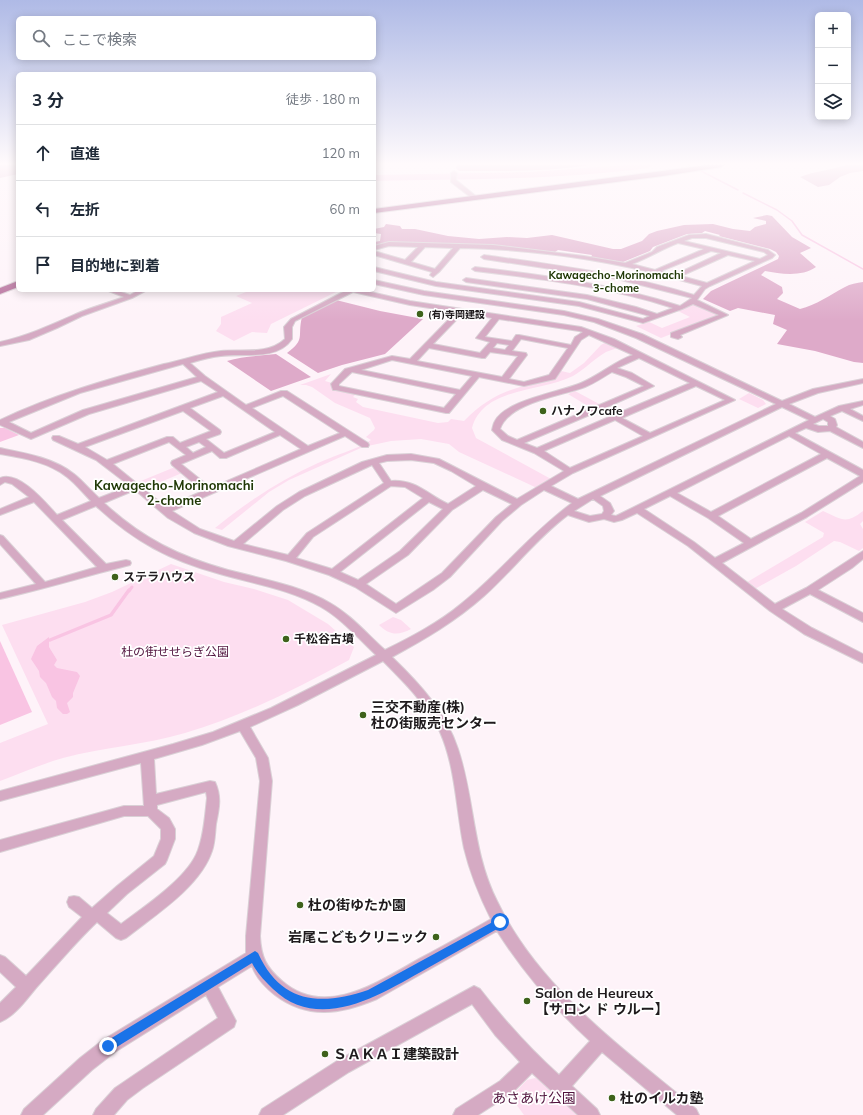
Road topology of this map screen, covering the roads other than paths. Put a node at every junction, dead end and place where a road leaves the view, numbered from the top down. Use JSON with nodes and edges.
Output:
{"nodes":[{"id":1,"x":677,"y":241,"type":"junction"},
{"id":2,"x":423,"y":245,"type":"junction"},
{"id":3,"x":458,"y":246,"type":"junction"},
{"id":4,"x":376,"y":247,"type":"edge"},
{"id":5,"x":492,"y":247,"type":"junction"},
{"id":6,"x":710,"y":249,"type":"junction"},
{"id":7,"x":727,"y":253,"type":"junction"},
{"id":8,"x":376,"y":254,"type":"edge"},
{"id":9,"x":484,"y":257,"type":"junction"},
{"id":10,"x":604,"y":261,"type":"junction"},
{"id":11,"x":761,"y":261,"type":"junction"},
{"id":12,"x":406,"y":263,"type":"junction"},
{"id":13,"x":626,"y":264,"type":"junction"},
{"id":14,"x":475,"y":268,"type":"junction"},
{"id":15,"x":376,"y":269,"type":"edge"},
{"id":16,"x":437,"y":271,"type":"junction"},
{"id":17,"x":658,"y":271,"type":"junction"},
{"id":18,"x":598,"y":272,"type":"junction"},
{"id":19,"x":676,"y":276,"type":"junction"},
{"id":20,"x":466,"y":280,"type":"junction"},
{"id":21,"x":376,"y":282,"type":"edge"},
{"id":22,"x":427,"y":282,"type":"junction"},
{"id":23,"x":592,"y":284,"type":"junction"},
{"id":24,"x":16,"y":285,"type":"edge"},
{"id":25,"x":708,"y":285,"type":"junction"},
{"id":26,"x":460,"y":287,"type":"junction"},
{"id":27,"x":0,"y":291,"type":"edge"},
{"id":28,"x":115,"y":292,"type":"edge"},
{"id":29,"x":140,"y":292,"type":"edge"},
{"id":30,"x":349,"y":292,"type":"edge"},
{"id":31,"x":362,"y":292,"type":"edge"},
{"id":32,"x":523,"y":296,"type":"junction"},
{"id":33,"x":585,"y":296,"type":"junction"},
{"id":34,"x":130,"y":297,"type":"junction"},
{"id":35,"x":694,"y":299,"type":"junction"},
{"id":36,"x":579,"y":304,"type":"junction"},
{"id":37,"x":516,"y":306,"type":"junction"},
{"id":38,"x":680,"y":308,"type":"junction"},
{"id":39,"x":461,"y":311,"type":"junction"},
{"id":40,"x":498,"y":316,"type":"junction"},
{"id":41,"x":657,"y":316,"type":"junction"},
{"id":42,"x":589,"y":332,"type":"junction"},
{"id":43,"x":639,"y":336,"type":"junction"},
{"id":44,"x":678,"y":337,"type":"dead end"},
{"id":45,"x":495,"y":341,"type":"junction"},
{"id":46,"x":0,"y":344,"type":"edge"},
{"id":47,"x":514,"y":344,"type":"junction"},
{"id":48,"x":617,"y":344,"type":"junction"},
{"id":49,"x":427,"y":345,"type":"junction"},
{"id":50,"x":572,"y":347,"type":"junction"},
{"id":51,"x":488,"y":349,"type":"junction"},
{"id":52,"x":507,"y":352,"type":"junction"},
{"id":53,"x":640,"y":355,"type":"junction"},
{"id":54,"x":185,"y":362,"type":"junction"},
{"id":55,"x":411,"y":362,"type":"junction"},
{"id":56,"x":612,"y":369,"type":"junction"},
{"id":57,"x":350,"y":370,"type":"junction"},
{"id":58,"x":477,"y":375,"type":"junction"},
{"id":59,"x":202,"y":378,"type":"junction"},
{"id":60,"x":504,"y":380,"type":"junction"},
{"id":61,"x":863,"y":381,"type":"edge"},
{"id":62,"x":696,"y":383,"type":"junction"},
{"id":63,"x":462,"y":392,"type":"junction"},
{"id":64,"x":223,"y":393,"type":"junction"},
{"id":65,"x":863,"y":403,"type":"edge"},
{"id":66,"x":782,"y":404,"type":"junction"},
{"id":67,"x":185,"y":408,"type":"junction"},
{"id":68,"x":245,"y":408,"type":"junction"},
{"id":69,"x":599,"y":408,"type":"junction"},
{"id":70,"x":842,"y":408,"type":"junction"},
{"id":71,"x":824,"y":416,"type":"junction"},
{"id":72,"x":616,"y":417,"type":"junction"},
{"id":73,"x":863,"y":419,"type":"edge"},
{"id":74,"x":815,"y":420,"type":"junction"},
{"id":75,"x":1,"y":423,"type":"edge"},
{"id":76,"x":806,"y":425,"type":"junction"},
{"id":77,"x":831,"y":428,"type":"junction"},
{"id":78,"x":281,"y":432,"type":"junction"},
{"id":79,"x":346,"y":433,"type":"junction"},
{"id":80,"x":789,"y":433,"type":"junction"},
{"id":81,"x":649,"y":436,"type":"junction"},
{"id":82,"x":56,"y":438,"type":"dead end"},
{"id":83,"x":200,"y":438,"type":"junction"},
{"id":84,"x":516,"y":443,"type":"junction"},
{"id":85,"x":365,"y":445,"type":"dead end"},
{"id":86,"x":863,"y":445,"type":"edge"},
{"id":87,"x":180,"y":446,"type":"junction"},
{"id":88,"x":78,"y":447,"type":"junction"},
{"id":89,"x":212,"y":448,"type":"junction"},
{"id":90,"x":307,"y":450,"type":"junction"},
{"id":91,"x":0,"y":451,"type":"edge"},
{"id":92,"x":537,"y":451,"type":"junction"},
{"id":93,"x":828,"y":454,"type":"junction"},
{"id":94,"x":192,"y":456,"type":"junction"},
{"id":95,"x":374,"y":462,"type":"junction"},
{"id":96,"x":106,"y":463,"type":"junction"},
{"id":97,"x":570,"y":472,"type":"junction"},
{"id":98,"x":863,"y":474,"type":"edge"},
{"id":99,"x":863,"y":478,"type":"edge"},
{"id":100,"x":0,"y":482,"type":"edge"},
{"id":101,"x":390,"y":484,"type":"junction"},
{"id":102,"x":482,"y":486,"type":"junction"},
{"id":103,"x":544,"y":486,"type":"junction"},
{"id":104,"x":135,"y":487,"type":"junction"},
{"id":105,"x":210,"y":492,"type":"junction"},
{"id":106,"x":671,"y":493,"type":"junction"},
{"id":107,"x":593,"y":495,"type":"junction"},
{"id":108,"x":36,"y":498,"type":"junction"},
{"id":109,"x":429,"y":498,"type":"junction"},
{"id":110,"x":98,"y":502,"type":"junction"},
{"id":111,"x":518,"y":503,"type":"junction"},
{"id":112,"x":578,"y":503,"type":"junction"},
{"id":113,"x":449,"y":508,"type":"junction"},
{"id":114,"x":638,"y":509,"type":"junction"},
{"id":115,"x":164,"y":511,"type":"junction"},
{"id":116,"x":566,"y":511,"type":"junction"},
{"id":117,"x":0,"y":512,"type":"edge"},
{"id":118,"x":605,"y":516,"type":"junction"},
{"id":119,"x":710,"y":516,"type":"junction"},
{"id":120,"x":56,"y":519,"type":"junction"},
{"id":121,"x":0,"y":538,"type":"edge"},
{"id":122,"x":751,"y":544,"type":"junction"},
{"id":123,"x":236,"y":545,"type":"junction"},
{"id":124,"x":863,"y":554,"type":"edge"},
{"id":125,"x":290,"y":559,"type":"junction"},
{"id":126,"x":716,"y":562,"type":"junction"},
{"id":127,"x":126,"y":563,"type":"dead end"},
{"id":128,"x":104,"y":568,"type":"junction"},
{"id":129,"x":334,"y":572,"type":"junction"},
{"id":130,"x":359,"y":584,"type":"junction"},
{"id":131,"x":43,"y":586,"type":"junction"},
{"id":132,"x":810,"y":590,"type":"junction"},
{"id":133,"x":0,"y":596,"type":"edge"},
{"id":134,"x":774,"y":609,"type":"junction"},
{"id":135,"x":863,"y":618,"type":"edge"},
{"id":136,"x":384,"y":655,"type":"junction"},
{"id":137,"x":863,"y":659,"type":"edge"},
{"id":138,"x":243,"y":725,"type":"junction"},
{"id":139,"x":147,"y":756,"type":"junction"},
{"id":140,"x":0,"y":796,"type":"edge"},
{"id":141,"x":151,"y":806,"type":"junction"},
{"id":142,"x":0,"y":846,"type":"edge"},
{"id":143,"x":74,"y":902,"type":"dead end"},
{"id":144,"x":94,"y":914,"type":"junction"},
{"id":145,"x":500,"y":922,"type":"junction"},
{"id":146,"x":255,"y":956,"type":"junction"},
{"id":147,"x":0,"y":962,"type":"edge"},
{"id":148,"x":208,"y":984,"type":"junction"},
{"id":149,"x":27,"y":987,"type":"junction"},
{"id":150,"x":0,"y":1014,"type":"edge"},
{"id":151,"x":602,"y":1040,"type":"junction"},
{"id":152,"x":532,"y":1062,"type":"junction"},
{"id":153,"x":560,"y":1087,"type":"junction"},
{"id":154,"x":30,"y":1115,"type":"edge"},
{"id":155,"x":102,"y":1115,"type":"edge"},
{"id":156,"x":268,"y":1115,"type":"edge"},
{"id":157,"x":462,"y":1115,"type":"edge"},
{"id":158,"x":591,"y":1115,"type":"edge"},
{"id":159,"x":690,"y":1115,"type":"edge"}],
"edges":[{"from":1,"to":6,"type":"street"},
{"from":1,"to":11,"type":"street"},
{"from":1,"to":13,"type":"street"},
{"from":2,"to":3,"type":"street"},
{"from":2,"to":4,"type":"street"},
{"from":2,"to":12,"type":"street"},
{"from":3,"to":5,"type":"street"},
{"from":3,"to":16,"type":"street"},
{"from":5,"to":9,"type":"street"},
{"from":5,"to":10,"type":"street"},
{"from":6,"to":7,"type":"street"},
{"from":6,"to":17,"type":"street"},
{"from":7,"to":11,"type":"street"},
{"from":7,"to":19,"type":"street"},
{"from":8,"to":12,"type":"street"},
{"from":9,"to":14,"type":"street"},
{"from":9,"to":18,"type":"street"},
{"from":10,"to":13,"type":"street"},
{"from":10,"to":18,"type":"street"},
{"from":11,"to":25,"type":"street"},
{"from":12,"to":16,"type":"street"},
{"from":13,"to":17,"type":"street"},
{"from":14,"to":20,"type":"street"},
{"from":14,"to":23,"type":"street"},
{"from":15,"to":22,"type":"street"},
{"from":16,"to":22,"type":"street"},
{"from":17,"to":19,"type":"street"},
{"from":18,"to":23,"type":"street"},
{"from":18,"to":35,"type":"street"},
{"from":19,"to":25,"type":"street"},
{"from":20,"to":26,"type":"street"},
{"from":20,"to":33,"type":"street"},
{"from":21,"to":37,"type":"street"},
{"from":22,"to":26,"type":"street"},
{"from":23,"to":33,"type":"street"},
{"from":23,"to":38,"type":"street"},
{"from":24,"to":27,"type":"main road"},
{"from":25,"to":35,"type":"street"},
{"from":26,"to":32,"type":"street"},
{"from":28,"to":34,"type":"street"},
{"from":29,"to":34,"type":"street"},
{"from":30,"to":54,"type":"street"},
{"from":31,"to":39,"type":"street"},
{"from":32,"to":36,"type":"street"},
{"from":32,"to":37,"type":"street"},
{"from":33,"to":36,"type":"street"},
{"from":33,"to":41,"type":"street"},
{"from":34,"to":46,"type":"street"},
{"from":35,"to":38,"type":"street"},
{"from":35,"to":44,"type":"street"},
{"from":36,"to":41,"type":"street"},
{"from":37,"to":43,"type":"street"},
{"from":38,"to":41,"type":"street"},
{"from":39,"to":40,"type":"street"},
{"from":39,"to":49,"type":"street"},
{"from":40,"to":42,"type":"street"},
{"from":40,"to":45,"type":"street"},
{"from":42,"to":48,"type":"street"},
{"from":42,"to":50,"type":"street"},
{"from":43,"to":48,"type":"street"},
{"from":43,"to":66,"type":"street"},
{"from":45,"to":47,"type":"street"},
{"from":45,"to":51,"type":"street"},
{"from":47,"to":50,"type":"street"},
{"from":47,"to":52,"type":"street"},
{"from":48,"to":53,"type":"street"},
{"from":49,"to":51,"type":"street"},
{"from":49,"to":55,"type":"street"},
{"from":50,"to":60,"type":"street"},
{"from":51,"to":52,"type":"street"},
{"from":52,"to":60,"type":"street"},
{"from":53,"to":56,"type":"street"},
{"from":53,"to":62,"type":"street"},
{"from":54,"to":59,"type":"street"},
{"from":54,"to":75,"type":"street"},
{"from":55,"to":57,"type":"street"},
{"from":55,"to":58,"type":"street"},
{"from":56,"to":69,"type":"street"},
{"from":56,"to":84,"type":"street"},
{"from":57,"to":63,"type":"street"},
{"from":57,"to":63,"type":"street"},
{"from":58,"to":60,"type":"street"},
{"from":58,"to":63,"type":"street"},
{"from":59,"to":64,"type":"street"},
{"from":59,"to":75,"type":"street"},
{"from":61,"to":66,"type":"street"},
{"from":62,"to":72,"type":"street"},
{"from":62,"to":81,"type":"street"},
{"from":64,"to":67,"type":"street"},
{"from":64,"to":68,"type":"street"},
{"from":65,"to":70,"type":"street"},
{"from":66,"to":74,"type":"street"},
{"from":66,"to":107,"type":"street"},
{"from":67,"to":83,"type":"street"},
{"from":67,"to":88,"type":"street"},
{"from":68,"to":78,"type":"street"},
{"from":68,"to":79,"type":"street"},
{"from":69,"to":72,"type":"street"},
{"from":69,"to":84,"type":"street"},
{"from":70,"to":71,"type":"street"},
{"from":70,"to":73,"type":"street"},
{"from":71,"to":74,"type":"street"},
{"from":71,"to":77,"type":"street"},
{"from":72,"to":81,"type":"street"},
{"from":72,"to":92,"type":"street"},
{"from":74,"to":76,"type":"street"},
{"from":76,"to":77,"type":"street"},
{"from":76,"to":80,"type":"street"},
{"from":77,"to":86,"type":"street"},
{"from":78,"to":89,"type":"street"},
{"from":78,"to":90,"type":"street"},
{"from":79,"to":85,"type":"street"},
{"from":79,"to":90,"type":"street"},
{"from":80,"to":93,"type":"street"},
{"from":80,"to":106,"type":"street"},
{"from":81,"to":97,"type":"street"},
{"from":82,"to":88,"type":"street"},
{"from":83,"to":87,"type":"street"},
{"from":83,"to":89,"type":"street"},
{"from":84,"to":92,"type":"street"},
{"from":87,"to":94,"type":"street"},
{"from":87,"to":96,"type":"street"},
{"from":88,"to":96,"type":"street"},
{"from":89,"to":94,"type":"street"},
{"from":90,"to":105,"type":"street"},
{"from":91,"to":110,"type":"street"},
{"from":92,"to":97,"type":"street"},
{"from":93,"to":98,"type":"street"},
{"from":93,"to":119,"type":"street"},
{"from":94,"to":105,"type":"street"},
{"from":95,"to":101,"type":"street"},
{"from":95,"to":102,"type":"street"},
{"from":95,"to":123,"type":"street"},
{"from":96,"to":104,"type":"street"},
{"from":97,"to":103,"type":"street"},
{"from":99,"to":122,"type":"street"},
{"from":100,"to":108,"type":"street"},
{"from":101,"to":109,"type":"street"},
{"from":101,"to":125,"type":"street"},
{"from":102,"to":111,"type":"street"},
{"from":102,"to":113,"type":"street"},
{"from":103,"to":111,"type":"street"},
{"from":103,"to":112,"type":"street"},
{"from":104,"to":110,"type":"street"},
{"from":104,"to":115,"type":"street"},
{"from":105,"to":115,"type":"street"},
{"from":106,"to":114,"type":"street"},
{"from":106,"to":119,"type":"street"},
{"from":107,"to":112,"type":"street"},
{"from":107,"to":118,"type":"street"},
{"from":108,"to":117,"type":"street"},
{"from":108,"to":120,"type":"street"},
{"from":109,"to":113,"type":"street"},
{"from":109,"to":129,"type":"street"},
{"from":110,"to":120,"type":"street"},
{"from":110,"to":136,"type":"street"},
{"from":111,"to":130,"type":"street"},
{"from":112,"to":116,"type":"street"},
{"from":113,"to":130,"type":"street"},
{"from":114,"to":118,"type":"street"},
{"from":114,"to":126,"type":"street"},
{"from":115,"to":123,"type":"street"},
{"from":116,"to":118,"type":"street"},
{"from":116,"to":136,"type":"street"},
{"from":119,"to":122,"type":"street"},
{"from":120,"to":128,"type":"street"},
{"from":121,"to":131,"type":"street"},
{"from":122,"to":126,"type":"street"},
{"from":123,"to":125,"type":"street"},
{"from":124,"to":132,"type":"street"},
{"from":125,"to":129,"type":"street"},
{"from":126,"to":134,"type":"street"},
{"from":127,"to":128,"type":"street"},
{"from":128,"to":131,"type":"street"},
{"from":129,"to":130,"type":"street"},
{"from":131,"to":133,"type":"street"},
{"from":132,"to":134,"type":"street"},
{"from":132,"to":135,"type":"street"},
{"from":134,"to":137,"type":"street"},
{"from":136,"to":138,"type":"street"},
{"from":136,"to":145,"type":"street"},
{"from":138,"to":139,"type":"street"},
{"from":138,"to":146,"type":"street"},
{"from":139,"to":140,"type":"street"},
{"from":139,"to":141,"type":"street"},
{"from":141,"to":142,"type":"street"},
{"from":141,"to":144,"type":"street"},
{"from":141,"to":144,"type":"street"},
{"from":143,"to":144,"type":"street"},
{"from":144,"to":149,"type":"street"},
{"from":145,"to":146,"type":"street"},
{"from":145,"to":151,"type":"street"},
{"from":146,"to":148,"type":"street"},
{"from":147,"to":149,"type":"street"},
{"from":148,"to":154,"type":"street"},
{"from":148,"to":155,"type":"street"},
{"from":149,"to":150,"type":"street"},
{"from":151,"to":153,"type":"street"},
{"from":151,"to":159,"type":"street"},
{"from":152,"to":153,"type":"street"},
{"from":152,"to":156,"type":"street"},
{"from":152,"to":157,"type":"street"},
{"from":153,"to":158,"type":"street"}]}
